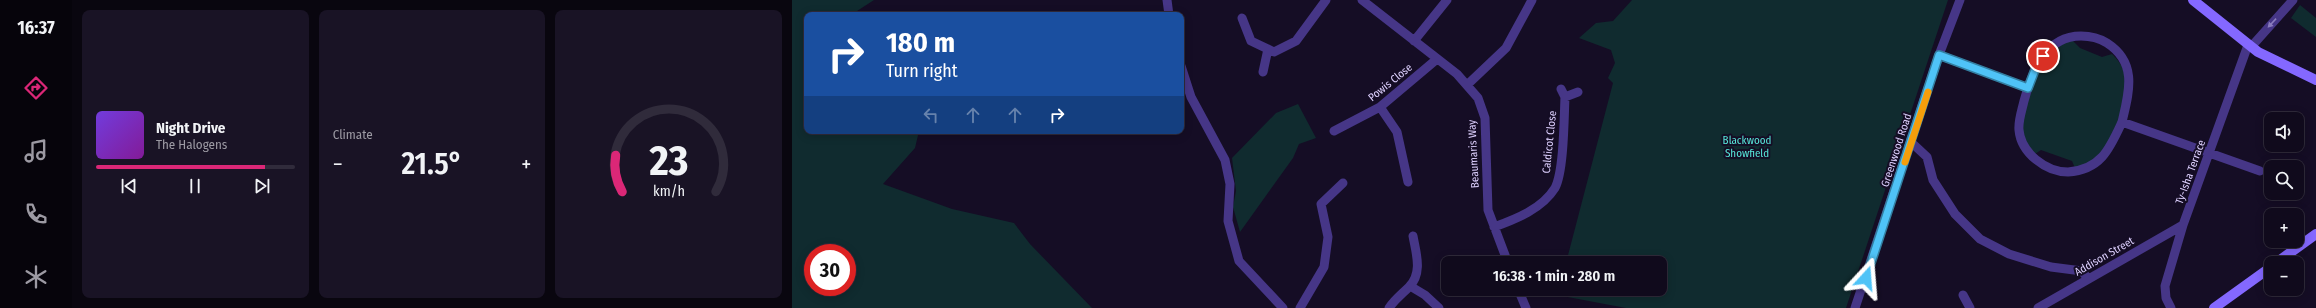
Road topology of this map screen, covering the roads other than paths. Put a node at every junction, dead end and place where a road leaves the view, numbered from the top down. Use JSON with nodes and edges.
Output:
{"nodes":[{"id":1,"x":1166,"y":0,"type":"edge"},
{"id":2,"x":1326,"y":0,"type":"edge"},
{"id":3,"x":1362,"y":0,"type":"edge"},
{"id":4,"x":1447,"y":0,"type":"edge"},
{"id":5,"x":1532,"y":0,"type":"edge"},
{"id":6,"x":1960,"y":0,"type":"edge"},
{"id":7,"x":2193,"y":0,"type":"edge"},
{"id":8,"x":2293,"y":0,"type":"edge"},
{"id":9,"x":1168,"y":12,"type":"edge"},
{"id":10,"x":1242,"y":18,"type":"dead end"},
{"id":11,"x":1414,"y":41,"type":"junction"},
{"id":12,"x":2249,"y":46,"type":"junction"},
{"id":13,"x":1268,"y":49,"type":"junction"},
{"id":14,"x":1939,"y":55,"type":"junction"},
{"id":15,"x":1437,"y":58,"type":"junction"},
{"id":16,"x":1263,"y":72,"type":"dead end"},
{"id":17,"x":1184,"y":75,"type":"edge"},
{"id":18,"x":2316,"y":80,"type":"edge"},
{"id":19,"x":1467,"y":85,"type":"junction"},
{"id":20,"x":2028,"y":88,"type":"junction"},
{"id":21,"x":1578,"y":92,"type":"dead end"},
{"id":22,"x":1380,"y":107,"type":"junction"},
{"id":23,"x":2122,"y":122,"type":"junction"},
{"id":24,"x":1334,"y":131,"type":"dead end"},
{"id":25,"x":1912,"y":143,"type":"junction"},
{"id":26,"x":2209,"y":153,"type":"junction"},
{"id":27,"x":2260,"y":171,"type":"dead end"},
{"id":28,"x":1408,"y":182,"type":"dead end"},
{"id":29,"x":1343,"y":183,"type":"dead end"},
{"id":30,"x":2182,"y":225,"type":"junction"},
{"id":31,"x":1494,"y":227,"type":"junction"},
{"id":32,"x":2316,"y":234,"type":"edge"},
{"id":33,"x":1413,"y":236,"type":"dead end"},
{"id":34,"x":1505,"y":256,"type":"edge"},
{"id":35,"x":2286,"y":256,"type":"edge"},
{"id":36,"x":2264,"y":272,"type":"edge"},
{"id":37,"x":2088,"y":279,"type":"junction"},
{"id":38,"x":1410,"y":286,"type":"junction"},
{"id":39,"x":1963,"y":295,"type":"dead end"},
{"id":40,"x":1521,"y":296,"type":"edge"},
{"id":41,"x":1283,"y":308,"type":"edge"},
{"id":42,"x":1300,"y":308,"type":"edge"},
{"id":43,"x":1389,"y":308,"type":"edge"},
{"id":44,"x":1438,"y":308,"type":"edge"},
{"id":45,"x":1526,"y":308,"type":"edge"},
{"id":46,"x":1856,"y":308,"type":"edge"},
{"id":47,"x":1970,"y":308,"type":"edge"},
{"id":48,"x":2038,"y":308,"type":"edge"},
{"id":49,"x":2171,"y":308,"type":"edge"},
{"id":50,"x":2214,"y":308,"type":"edge"}],
"edges":[{"from":1,"to":9,"type":"street"},
{"from":2,"to":13,"type":"street"},
{"from":3,"to":11,"type":"street","name":"Beaumaris Way"},
{"from":4,"to":11,"type":"street"},
{"from":5,"to":19,"type":"street"},
{"from":6,"to":14,"type":"street","name":"Greenwood Road"},
{"from":7,"to":12,"type":"street"},
{"from":8,"to":12,"type":"street","name":"Ty-Isha Terrace","one_way":true},
{"from":10,"to":13,"type":"street"},
{"from":11,"to":15,"type":"street","name":"Beaumaris Way"},
{"from":12,"to":18,"type":"street"},
{"from":12,"to":26,"type":"street","name":"Ty-Isha Terrace"},
{"from":13,"to":16,"type":"street"},
{"from":14,"to":20,"type":"street"},
{"from":14,"to":25,"type":"street","name":"Greenwood Road"},
{"from":15,"to":19,"type":"street","name":"Beaumaris Way"},
{"from":15,"to":22,"type":"street","name":"Powis Close"},
{"from":17,"to":41,"type":"street"},
{"from":19,"to":31,"type":"street","name":"Beaumaris Way"},
{"from":20,"to":23,"type":"street"},
{"from":20,"to":23,"type":"street"},
{"from":21,"to":31,"type":"street","name":"Caldicot Close"},
{"from":22,"to":24,"type":"street","name":"Powis Close"},
{"from":22,"to":28,"type":"street"},
{"from":23,"to":26,"type":"street"},
{"from":25,"to":37,"type":"street"},
{"from":25,"to":46,"type":"street","name":"Greenwood Road"},
{"from":26,"to":27,"type":"street"},
{"from":26,"to":30,"type":"street","name":"Ty-Isha Terrace"},
{"from":29,"to":42,"type":"street"},
{"from":30,"to":37,"type":"street","name":"Addison Street"},
{"from":30,"to":49,"type":"street","name":"Ty-Isha Terrace"},
{"from":31,"to":34,"type":"street","name":"Beaumaris Way"},
{"from":32,"to":35,"type":"street"},
{"from":33,"to":38,"type":"street"},
{"from":36,"to":50,"type":"street"},
{"from":37,"to":48,"type":"street","name":"Addison Street"},
{"from":38,"to":43,"type":"street"},
{"from":38,"to":44,"type":"street"},
{"from":39,"to":47,"type":"street"},
{"from":40,"to":45,"type":"street"}]}
